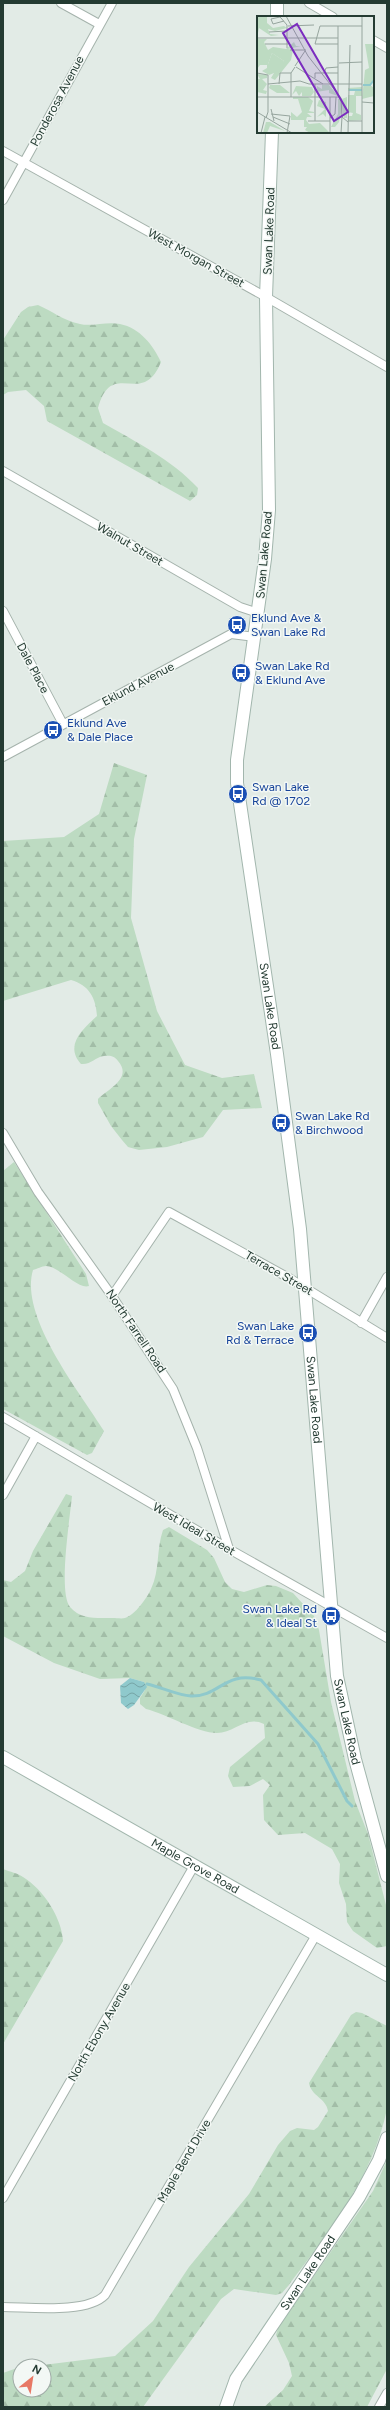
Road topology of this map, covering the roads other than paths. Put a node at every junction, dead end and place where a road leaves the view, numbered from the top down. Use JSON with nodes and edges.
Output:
{"nodes":[{"id":1,"x":61,"y":3,"type":"edge"},
{"id":2,"x":112,"y":3,"type":"edge"},
{"id":3,"x":277,"y":3,"type":"edge"},
{"id":4,"x":309,"y":3,"type":"edge"},
{"id":5,"x":277,"y":16,"type":"edge"},
{"id":6,"x":331,"y":16,"type":"edge"},
{"id":7,"x":99,"y":24,"type":"junction"},
{"id":8,"x":374,"y":41,"type":"edge"},
{"id":9,"x":387,"y":48,"type":"edge"},
{"id":10,"x":272,"y":133,"type":"edge"},
{"id":11,"x":3,"y":151,"type":"edge"},
{"id":12,"x":24,"y":163,"type":"junction"},
{"id":13,"x":3,"y":200,"type":"edge"},
{"id":14,"x":266,"y":297,"type":"junction"},
{"id":15,"x":387,"y":367,"type":"edge"},
{"id":16,"x":3,"y":471,"type":"edge"},
{"id":17,"x":3,"y":611,"type":"edge"},
{"id":18,"x":258,"y":613,"type":"junction"},
{"id":19,"x":254,"y":637,"type":"junction"},
{"id":20,"x":64,"y":724,"type":"junction"},
{"id":21,"x":3,"y":757,"type":"edge"},
{"id":22,"x":3,"y":1133,"type":"edge"},
{"id":23,"x":387,"y":1277,"type":"edge"},
{"id":24,"x":306,"y":1288,"type":"junction"},
{"id":25,"x":112,"y":1296,"type":"junction"},
{"id":26,"x":361,"y":1323,"type":"junction"},
{"id":27,"x":387,"y":1338,"type":"edge"},
{"id":28,"x":3,"y":1417,"type":"edge"},
{"id":29,"x":36,"y":1436,"type":"junction"},
{"id":30,"x":3,"y":1495,"type":"edge"},
{"id":31,"x":229,"y":1549,"type":"junction"},
{"id":32,"x":330,"y":1605,"type":"junction"},
{"id":33,"x":387,"y":1638,"type":"edge"},
{"id":34,"x":3,"y":1756,"type":"edge"},
{"id":35,"x":194,"y":1866,"type":"junction"},
{"id":36,"x":387,"y":1876,"type":"edge"},
{"id":37,"x":316,"y":1935,"type":"junction"},
{"id":38,"x":387,"y":1975,"type":"edge"},
{"id":39,"x":387,"y":2138,"type":"edge"},
{"id":40,"x":3,"y":2198,"type":"edge"},
{"id":41,"x":3,"y":2307,"type":"edge"},
{"id":42,"x":387,"y":2393,"type":"edge"},
{"id":43,"x":226,"y":2407,"type":"edge"},
{"id":44,"x":379,"y":2407,"type":"edge"}],
"edges":[{"from":1,"to":7,"type":"street"},
{"from":2,"to":7,"type":"street","name":"Ponderosa Avenue"},
{"from":3,"to":5,"type":"street"},
{"from":4,"to":6,"type":"street"},
{"from":7,"to":12,"type":"street","name":"Ponderosa Avenue"},
{"from":8,"to":9,"type":"street"},
{"from":10,"to":14,"type":"street","name":"Swan Lake Road"},
{"from":11,"to":12,"type":"street","name":"West Morgan Street"},
{"from":12,"to":13,"type":"street","name":"Ponderosa Avenue"},
{"from":12,"to":14,"type":"street","name":"West Morgan Street"},
{"from":14,"to":15,"type":"street","name":"West Morgan Street"},
{"from":14,"to":18,"type":"street","name":"Swan Lake Road"},
{"from":16,"to":18,"type":"street","name":"Walnut Street"},
{"from":17,"to":20,"type":"street","name":"Dale Place"},
{"from":18,"to":19,"type":"street","name":"Swan Lake Road"},
{"from":19,"to":20,"type":"street","name":"Eklund Avenue"},
{"from":19,"to":24,"type":"street","name":"Swan Lake Road"},
{"from":20,"to":21,"type":"street","name":"Eklund Avenue"},
{"from":22,"to":25,"type":"street","name":"North Farrell Road"},
{"from":23,"to":26,"type":"street"},
{"from":24,"to":25,"type":"street","name":"Terrace Street"},
{"from":24,"to":26,"type":"street","name":"Terrace Street"},
{"from":24,"to":32,"type":"street","name":"Swan Lake Road"},
{"from":25,"to":31,"type":"street","name":"North Farrell Road"},
{"from":26,"to":27,"type":"street","name":"Terrace Street"},
{"from":28,"to":29,"type":"street","name":"West Ideal Street"},
{"from":29,"to":30,"type":"street"},
{"from":29,"to":31,"type":"street","name":"West Ideal Street"},
{"from":31,"to":32,"type":"street","name":"West Ideal Street"},
{"from":32,"to":33,"type":"street","name":"West Ideal Street"},
{"from":32,"to":36,"type":"street","name":"Swan Lake Road"},
{"from":34,"to":35,"type":"street","name":"Maple Grove Road"},
{"from":35,"to":37,"type":"street","name":"Maple Grove Road"},
{"from":35,"to":40,"type":"street","name":"North Ebony Avenue"},
{"from":37,"to":38,"type":"street","name":"Maple Grove Road"},
{"from":37,"to":41,"type":"street","name":"Maple Bend Drive"},
{"from":39,"to":43,"type":"street","name":"Swan Lake Road"},
{"from":42,"to":44,"type":"street"}]}
